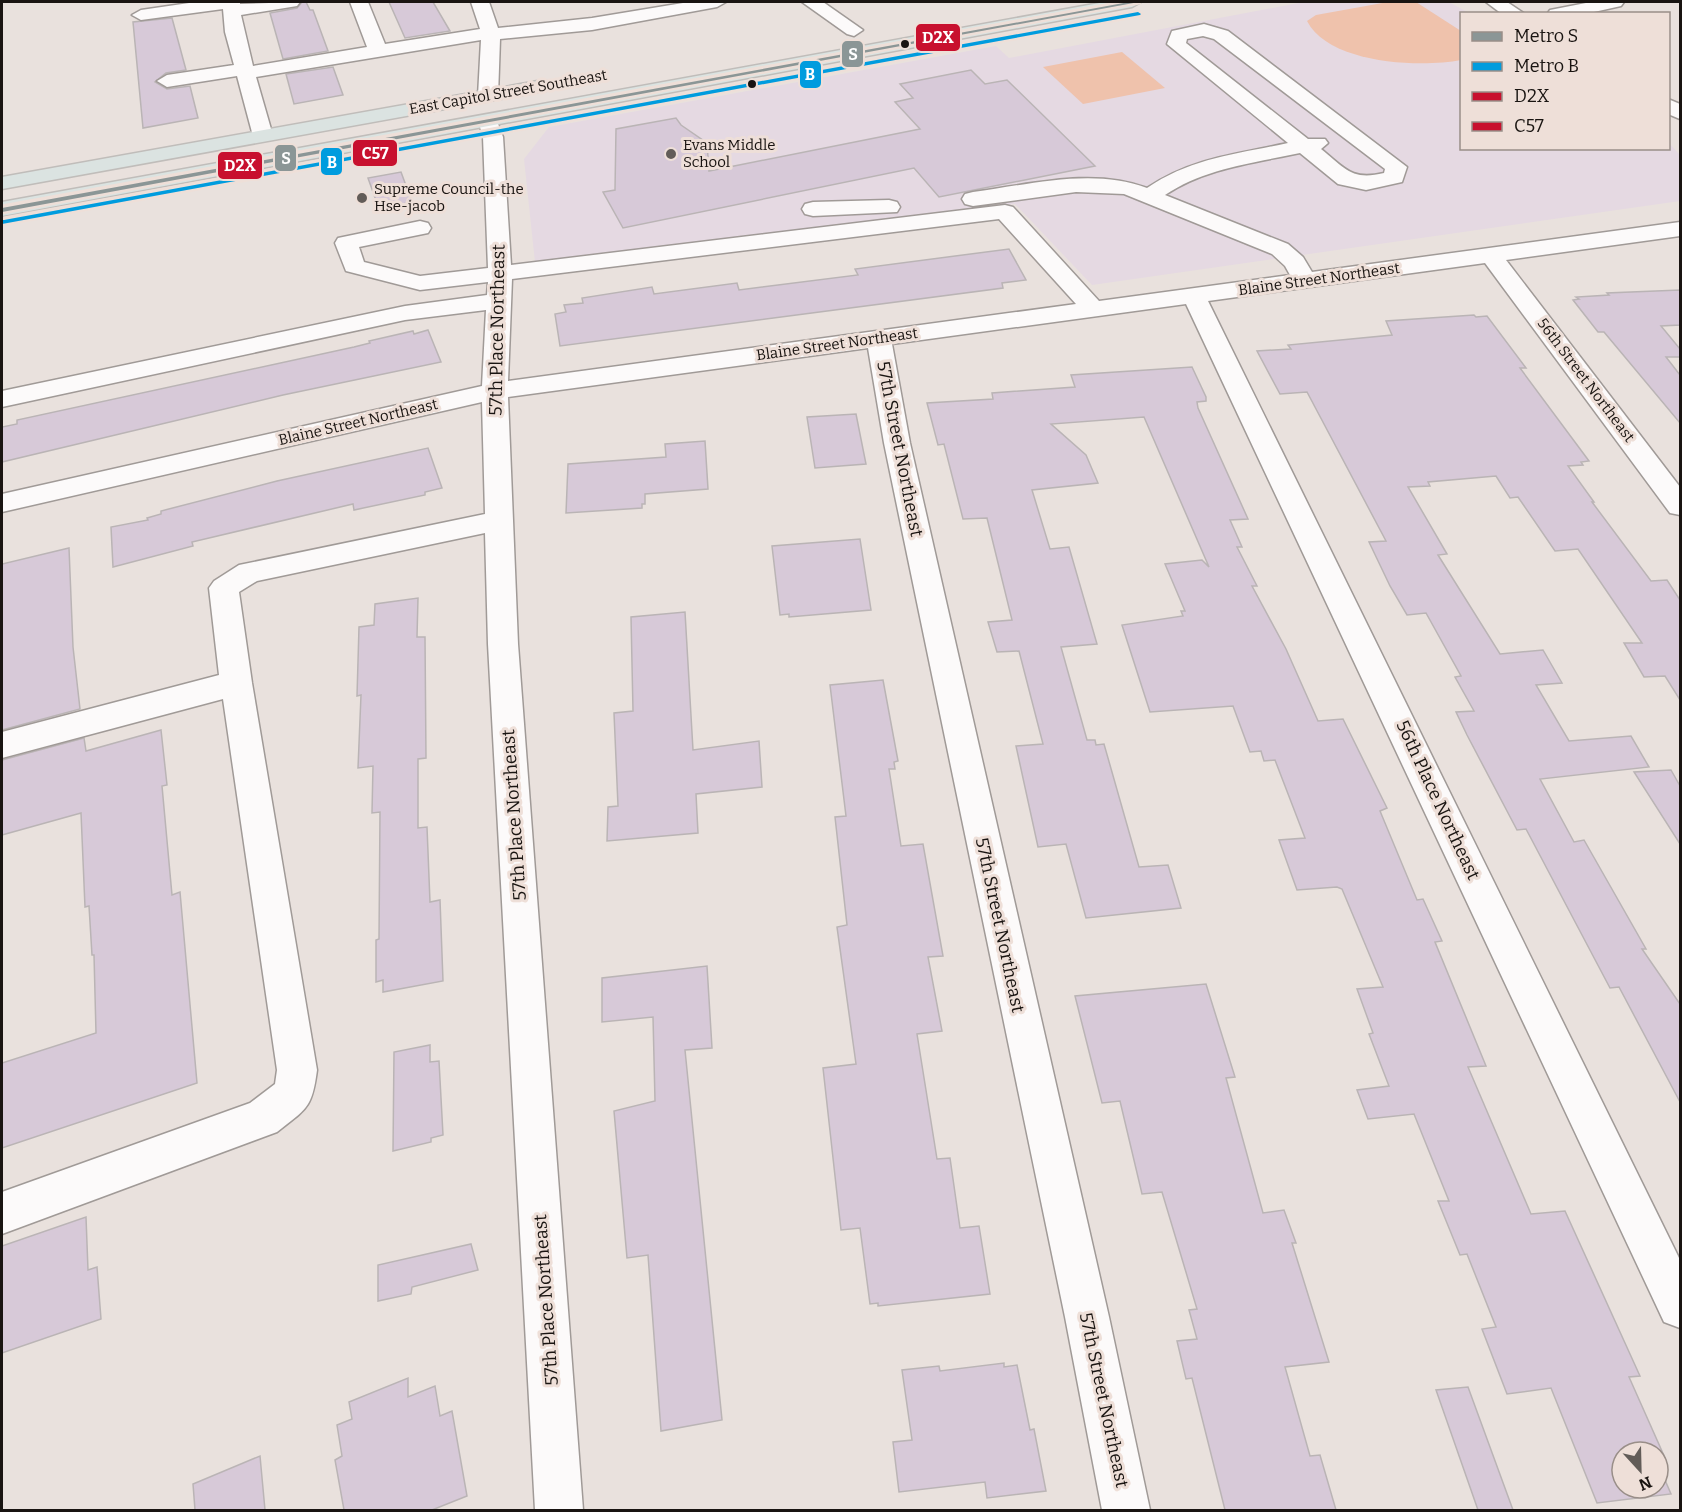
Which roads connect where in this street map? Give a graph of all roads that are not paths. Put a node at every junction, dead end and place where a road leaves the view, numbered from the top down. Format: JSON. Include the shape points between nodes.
{"nodes":[{"id":1,"x":291,"y":2,"type":"edge"},
{"id":2,"x":359,"y":2,"type":"edge"},
{"id":3,"x":480,"y":2,"type":"edge"},
{"id":4,"x":717,"y":2,"type":"edge"},
{"id":5,"x":811,"y":2,"type":"edge"},
{"id":6,"x":1132,"y":2,"type":"edge"},
{"id":7,"x":1495,"y":2,"type":"edge"},
{"id":8,"x":1615,"y":2,"type":"edge"},
{"id":9,"x":231,"y":5,"type":"edge"},
{"id":10,"x":1512,"y":12,"type":"edge"},
{"id":11,"x":1566,"y":12,"type":"edge"},
{"id":12,"x":141,"y":15,"type":"dead end"},
{"id":13,"x":864,"y":29,"type":"joint"},
{"id":14,"x":490,"y":34,"type":"junction"},
{"id":15,"x":831,"y":34,"type":"dead end"},
{"id":16,"x":378,"y":50,"type":"junction"},
{"id":17,"x":245,"y":71,"type":"junction"},
{"id":18,"x":167,"y":81,"type":"dead end"},
{"id":19,"x":565,"y":82,"type":"dead end"},
{"id":20,"x":488,"y":108,"type":"junction"},
{"id":21,"x":1354,"y":135,"type":"junction"},
{"id":22,"x":263,"y":136,"type":"junction"},
{"id":23,"x":1305,"y":146,"type":"junction"},
{"id":24,"x":2,"y":183,"type":"edge"},
{"id":25,"x":1150,"y":196,"type":"junction"},
{"id":26,"x":2,"y":209,"type":"edge"},
{"id":27,"x":813,"y":209,"type":"dead end"},
{"id":28,"x":420,"y":228,"type":"dead end"},
{"id":29,"x":1680,"y":229,"type":"edge"},
{"id":30,"x":1491,"y":255,"type":"junction"},
{"id":31,"x":1305,"y":281,"type":"junction"},
{"id":32,"x":499,"y":287,"type":"junction"},
{"id":33,"x":1194,"y":296,"type":"junction"},
{"id":34,"x":1093,"y":309,"type":"junction"},
{"id":35,"x":879,"y":338,"type":"junction"},
{"id":36,"x":495,"y":391,"type":"junction"},
{"id":37,"x":2,"y":399,"type":"edge"},
{"id":38,"x":2,"y":503,"type":"edge"},
{"id":39,"x":1680,"y":506,"type":"edge"},
{"id":40,"x":499,"y":521,"type":"junction"},
{"id":41,"x":236,"y":683,"type":"junction"},
{"id":42,"x":2,"y":744,"type":"edge"},
{"id":43,"x":2,"y":1213,"type":"edge"},
{"id":44,"x":1680,"y":1306,"type":"edge"},
{"id":45,"x":560,"y":1510,"type":"edge"},
{"id":46,"x":1126,"y":1510,"type":"edge"}],
"edges":[{"from":1,"to":9,"type":"street"},
{"from":2,"to":16,"type":"street"},
{"from":3,"to":14,"type":"street","name":"57th Place Northeast"},
{"from":4,"to":14,"type":"street","via":[[592,24]]},
{"from":5,"to":13,"type":"street"},
{"from":6,"to":20,"type":"main road"},
{"from":7,"to":10,"type":"street"},
{"from":8,"to":11,"type":"street"},
{"from":9,"to":12,"type":"street"},
{"from":9,"to":17,"type":"street"},
{"from":13,"to":15,"type":"main road"},
{"from":14,"to":16,"type":"street"},
{"from":14,"to":20,"type":"street","name":"57th Place Northeast"},
{"from":16,"to":17,"type":"street"},
{"from":17,"to":18,"type":"street"},
{"from":17,"to":22,"type":"street"},
{"from":19,"to":20,"type":"main road","name":"East Capitol Street Southeast"},
{"from":20,"to":22,"type":"main road","name":"East Capitol Street Southeast"},
{"from":20,"to":26,"type":"main road"},
{"from":20,"to":32,"type":"street","name":"57th Place Northeast","via":[[493,136]]},
{"from":21,"to":23,"type":"street"},
{"from":21,"to":23,"type":"street","via":[[1396,167],[1394,177],[1366,184],[1346,179]]},
{"from":21,"to":23,"type":"street","via":[[1221,35],[1204,30],[1179,35],[1176,44]]},
{"from":22,"to":24,"type":"main road","name":"East Capitol Street Southeast"},
{"from":23,"to":25,"type":"street","via":[[1202,168],[1179,176]]},
{"from":25,"to":27,"type":"street","via":[[1127,188],[1076,185],[931,205]]},
{"from":25,"to":31,"type":"street","via":[[1280,249],[1295,262]]},
{"from":28,"to":32,"type":"street","via":[[346,243],[354,266],[420,283]]},
{"from":29,"to":30,"type":"street","name":"Blaine Street Northeast"},
{"from":30,"to":31,"type":"street","name":"Blaine Street Northeast"},
{"from":30,"to":39,"type":"street","name":"56th Street Northeast"},
{"from":31,"to":33,"type":"street","name":"Blaine Street Northeast"},
{"from":32,"to":34,"type":"street","via":[[1005,212]]},
{"from":32,"to":36,"type":"street","name":"57th Place Northeast"},
{"from":32,"to":37,"type":"street","via":[[405,313]]},
{"from":33,"to":34,"type":"street","name":"Blaine Street Northeast"},
{"from":33,"to":44,"type":"street","name":"56th Place Northeast"},
{"from":34,"to":35,"type":"street","name":"Blaine Street Northeast"},
{"from":35,"to":36,"type":"street","name":"Blaine Street Northeast"},
{"from":35,"to":46,"type":"street","name":"57th Street Northeast","via":[[897,443]]},
{"from":36,"to":38,"type":"street","name":"Blaine Street Northeast"},
{"from":36,"to":40,"type":"street","name":"57th Place Northeast"},
{"from":40,"to":41,"type":"street","via":[[249,572],[224,588]]},
{"from":40,"to":45,"type":"street","name":"57th Place Northeast","via":[[503,644]]},
{"from":41,"to":42,"type":"street"},
{"from":41,"to":43,"type":"street","via":[[297,1070],[294,1094],[263,1118]]}]}
